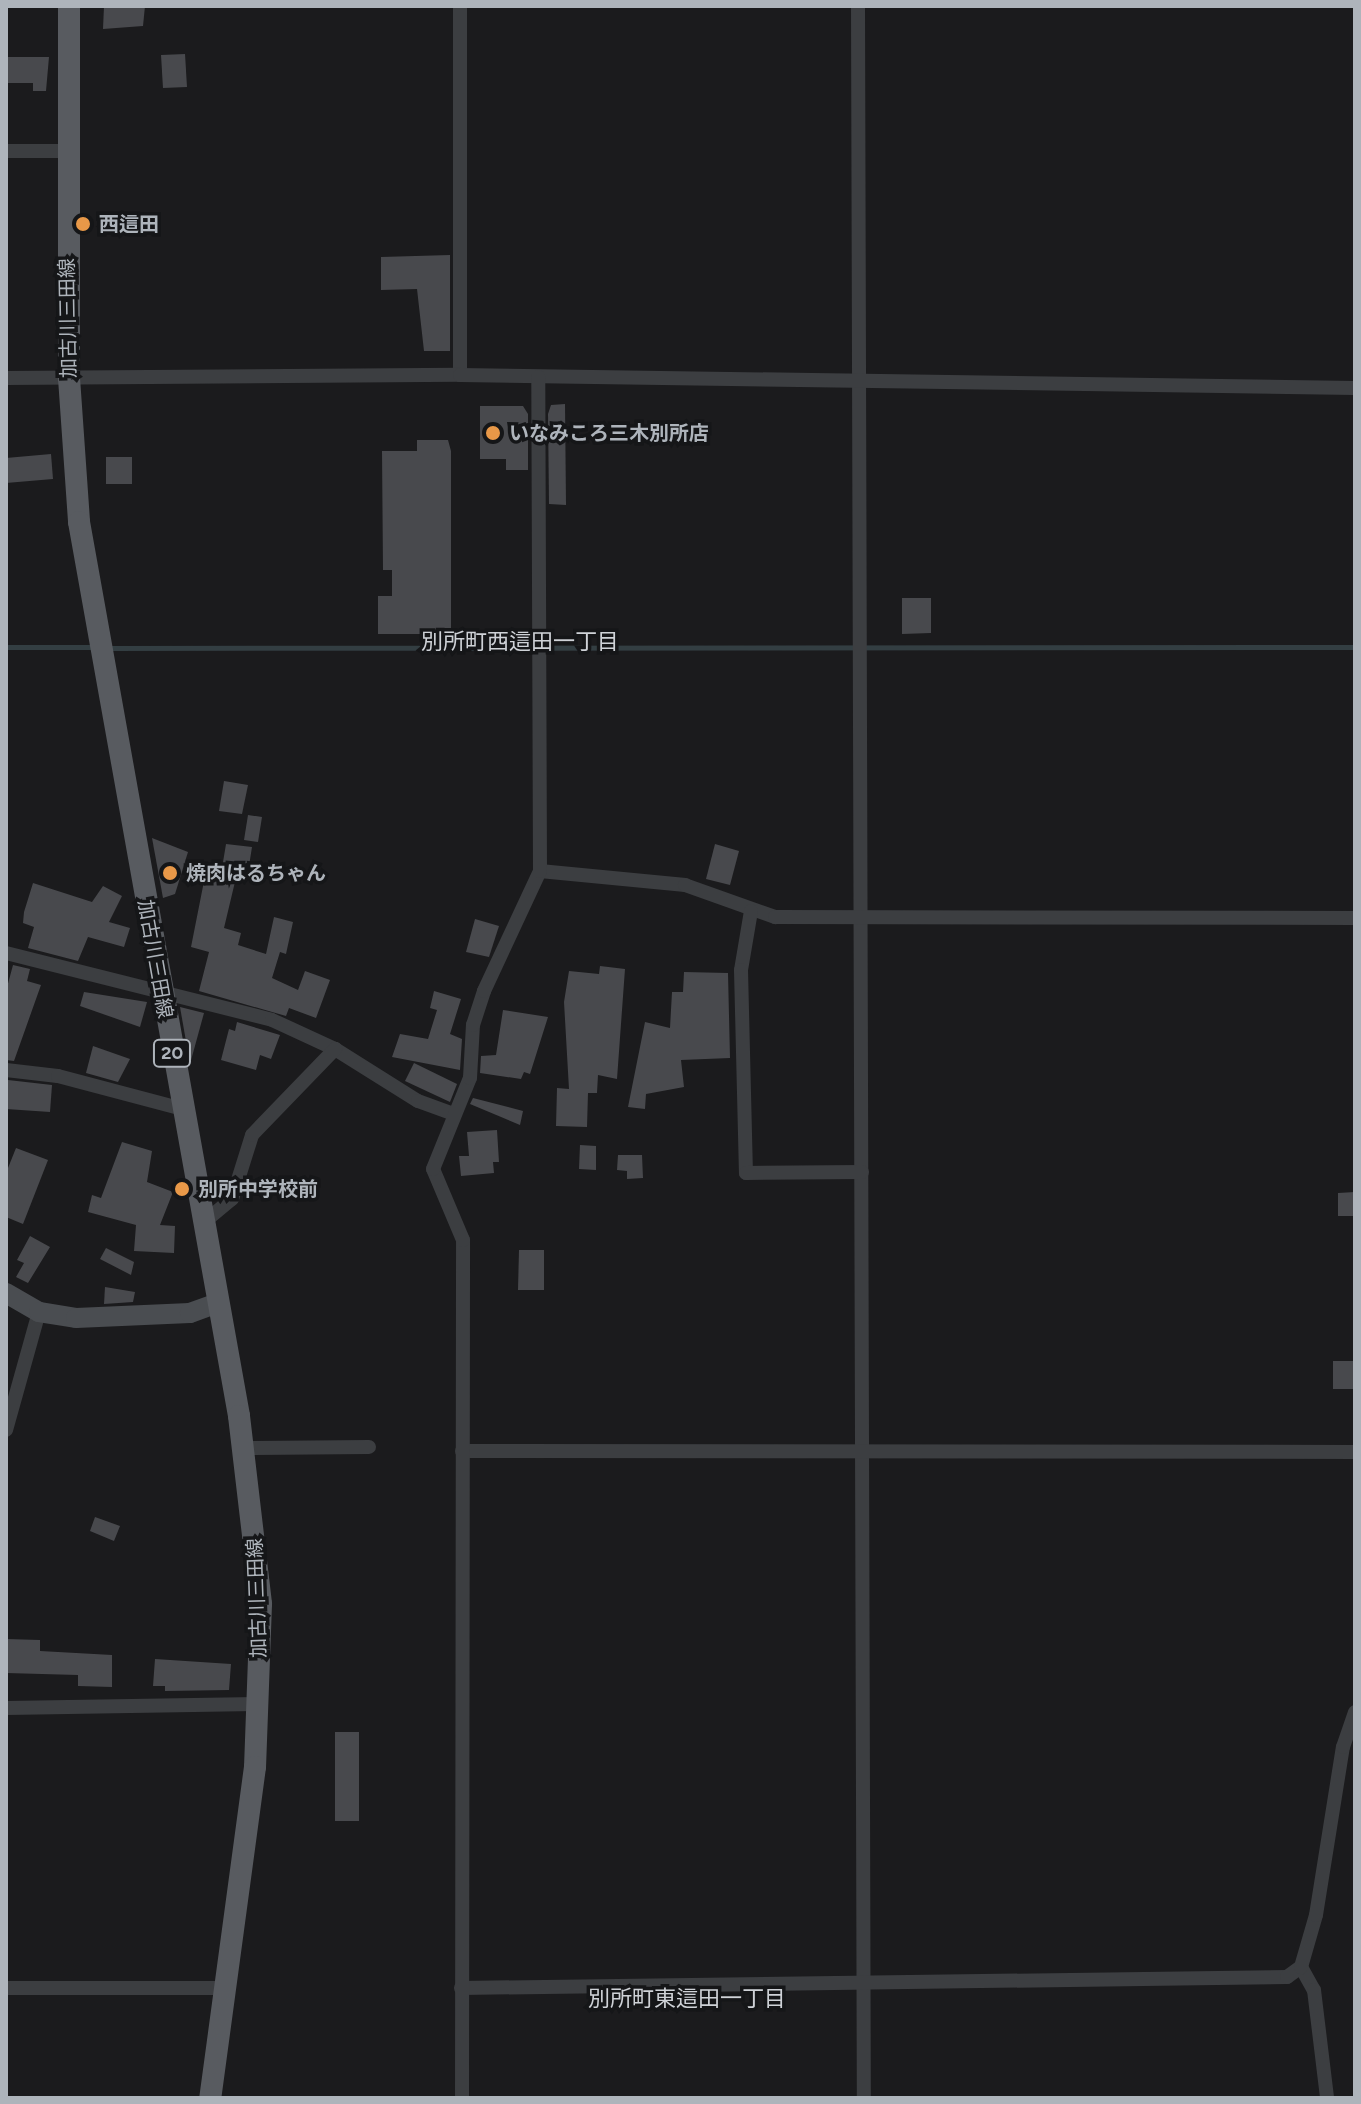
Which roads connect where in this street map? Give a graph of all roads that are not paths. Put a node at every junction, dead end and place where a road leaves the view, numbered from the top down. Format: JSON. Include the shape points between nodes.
{"nodes":[{"id":1,"x":69,"y":6,"type":"edge"},
{"id":2,"x":460,"y":6,"type":"edge"},
{"id":3,"x":858,"y":6,"type":"edge"},
{"id":4,"x":6,"y":151,"type":"edge"},
{"id":5,"x":67,"y":151,"type":"junction"},
{"id":6,"x":460,"y":375,"type":"junction"},
{"id":7,"x":538,"y":377,"type":"junction"},
{"id":8,"x":6,"y":378,"type":"edge"},
{"id":9,"x":69,"y":378,"type":"junction"},
{"id":10,"x":862,"y":384,"type":"junction"},
{"id":11,"x":1355,"y":388,"type":"edge"},
{"id":12,"x":540,"y":871,"type":"junction"},
{"id":13,"x":751,"y":911,"type":"junction"},
{"id":14,"x":861,"y":918,"type":"junction"},
{"id":15,"x":1355,"y":918,"type":"edge"},
{"id":16,"x":6,"y":953,"type":"edge"},
{"id":17,"x":161,"y":992,"type":"junction"},
{"id":18,"x":335,"y":1049,"type":"junction"},
{"id":19,"x":6,"y":1070,"type":"edge"},
{"id":20,"x":183,"y":1109,"type":"junction"},
{"id":21,"x":454,"y":1114,"type":"junction"},
{"id":22,"x":862,"y":1172,"type":"junction"},
{"id":23,"x":203,"y":1223,"type":"junction"},
{"id":24,"x":6,"y":1293,"type":"edge"},
{"id":25,"x":217,"y":1303,"type":"junction"},
{"id":26,"x":39,"y":1312,"type":"junction"},
{"id":27,"x":6,"y":1430,"type":"edge"},
{"id":28,"x":369,"y":1447,"type":"dead end"},
{"id":29,"x":244,"y":1448,"type":"junction"},
{"id":30,"x":462,"y":1451,"type":"junction"},
{"id":31,"x":1355,"y":1452,"type":"edge"},
{"id":32,"x":863,"y":1453,"type":"junction"},
{"id":33,"x":259,"y":1704,"type":"junction"},
{"id":34,"x":6,"y":1708,"type":"edge"},
{"id":35,"x":1355,"y":1712,"type":"edge"},
{"id":36,"x":1301,"y":1967,"type":"junction"},
{"id":37,"x":864,"y":1985,"type":"junction"},
{"id":38,"x":6,"y":1988,"type":"edge"},
{"id":39,"x":225,"y":1988,"type":"junction"},
{"id":40,"x":461,"y":1988,"type":"junction"},
{"id":41,"x":210,"y":2098,"type":"edge"},
{"id":42,"x":462,"y":2098,"type":"edge"},
{"id":43,"x":864,"y":2098,"type":"edge"},
{"id":44,"x":1327,"y":2098,"type":"edge"}],
"edges":[{"from":1,"to":5,"type":"main road","name":"加古川三田線","number":"20"},
{"from":2,"to":6,"type":"street"},
{"from":3,"to":10,"type":"street"},
{"from":4,"to":5,"type":"street"},
{"from":5,"to":9,"type":"main road","name":"加古川三田線","number":"20"},
{"from":6,"to":7,"type":"street"},
{"from":6,"to":9,"type":"street"},
{"from":7,"to":10,"type":"street"},
{"from":7,"to":12,"type":"street"},
{"from":8,"to":9,"type":"street"},
{"from":9,"to":17,"type":"main road","name":"加古川三田線","number":"20","via":[[87,581]]},
{"from":10,"to":11,"type":"street"},
{"from":10,"to":14,"type":"street"},
{"from":12,"to":13,"type":"street","via":[[685,885]]},
{"from":12,"to":21,"type":"street","via":[[484,991],[473,1025],[470,1078]]},
{"from":13,"to":14,"type":"street"},
{"from":13,"to":22,"type":"street","via":[[741,970],[746,1173]]},
{"from":14,"to":15,"type":"street"},
{"from":14,"to":22,"type":"street"},
{"from":16,"to":17,"type":"street"},
{"from":17,"to":18,"type":"street","via":[[272,1020]]},
{"from":17,"to":20,"type":"main road","name":"加古川三田線","number":"20"},
{"from":18,"to":21,"type":"street","via":[[418,1101]]},
{"from":18,"to":23,"type":"street","via":[[274,1106],[252,1135],[232,1199]]},
{"from":19,"to":20,"type":"street","via":[[58,1076]]},
{"from":20,"to":23,"type":"main road","name":"加古川三田線","number":"20"},
{"from":21,"to":30,"type":"street","via":[[433,1169],[463,1240]]},
{"from":22,"to":32,"type":"street"},
{"from":23,"to":25,"type":"main road","name":"加古川三田線","number":"20"},
{"from":24,"to":26,"type":"street"},
{"from":25,"to":26,"type":"street","via":[[190,1313],[142,1317],[76,1318]]},
{"from":25,"to":29,"type":"main road","name":"加古川三田線","number":"20"},
{"from":26,"to":27,"type":"street"},
{"from":28,"to":29,"type":"street"},
{"from":29,"to":33,"type":"main road","name":"加古川三田線","number":"20","via":[[261,1604]]},
{"from":30,"to":32,"type":"street"},
{"from":30,"to":40,"type":"street"},
{"from":31,"to":32,"type":"street"},
{"from":32,"to":37,"type":"street"},
{"from":33,"to":34,"type":"street"},
{"from":33,"to":39,"type":"main road","name":"加古川三田線","number":"20"},
{"from":35,"to":36,"type":"street","via":[[1343,1747],[1316,1915]]},
{"from":36,"to":37,"type":"street","via":[[1287,1977]]},
{"from":36,"to":44,"type":"street","via":[[1314,1990]]},
{"from":37,"to":40,"type":"street"},
{"from":37,"to":43,"type":"street"},
{"from":38,"to":39,"type":"street"},
{"from":39,"to":41,"type":"main road","name":"加古川三田線","number":"20"},
{"from":40,"to":42,"type":"street"}]}
